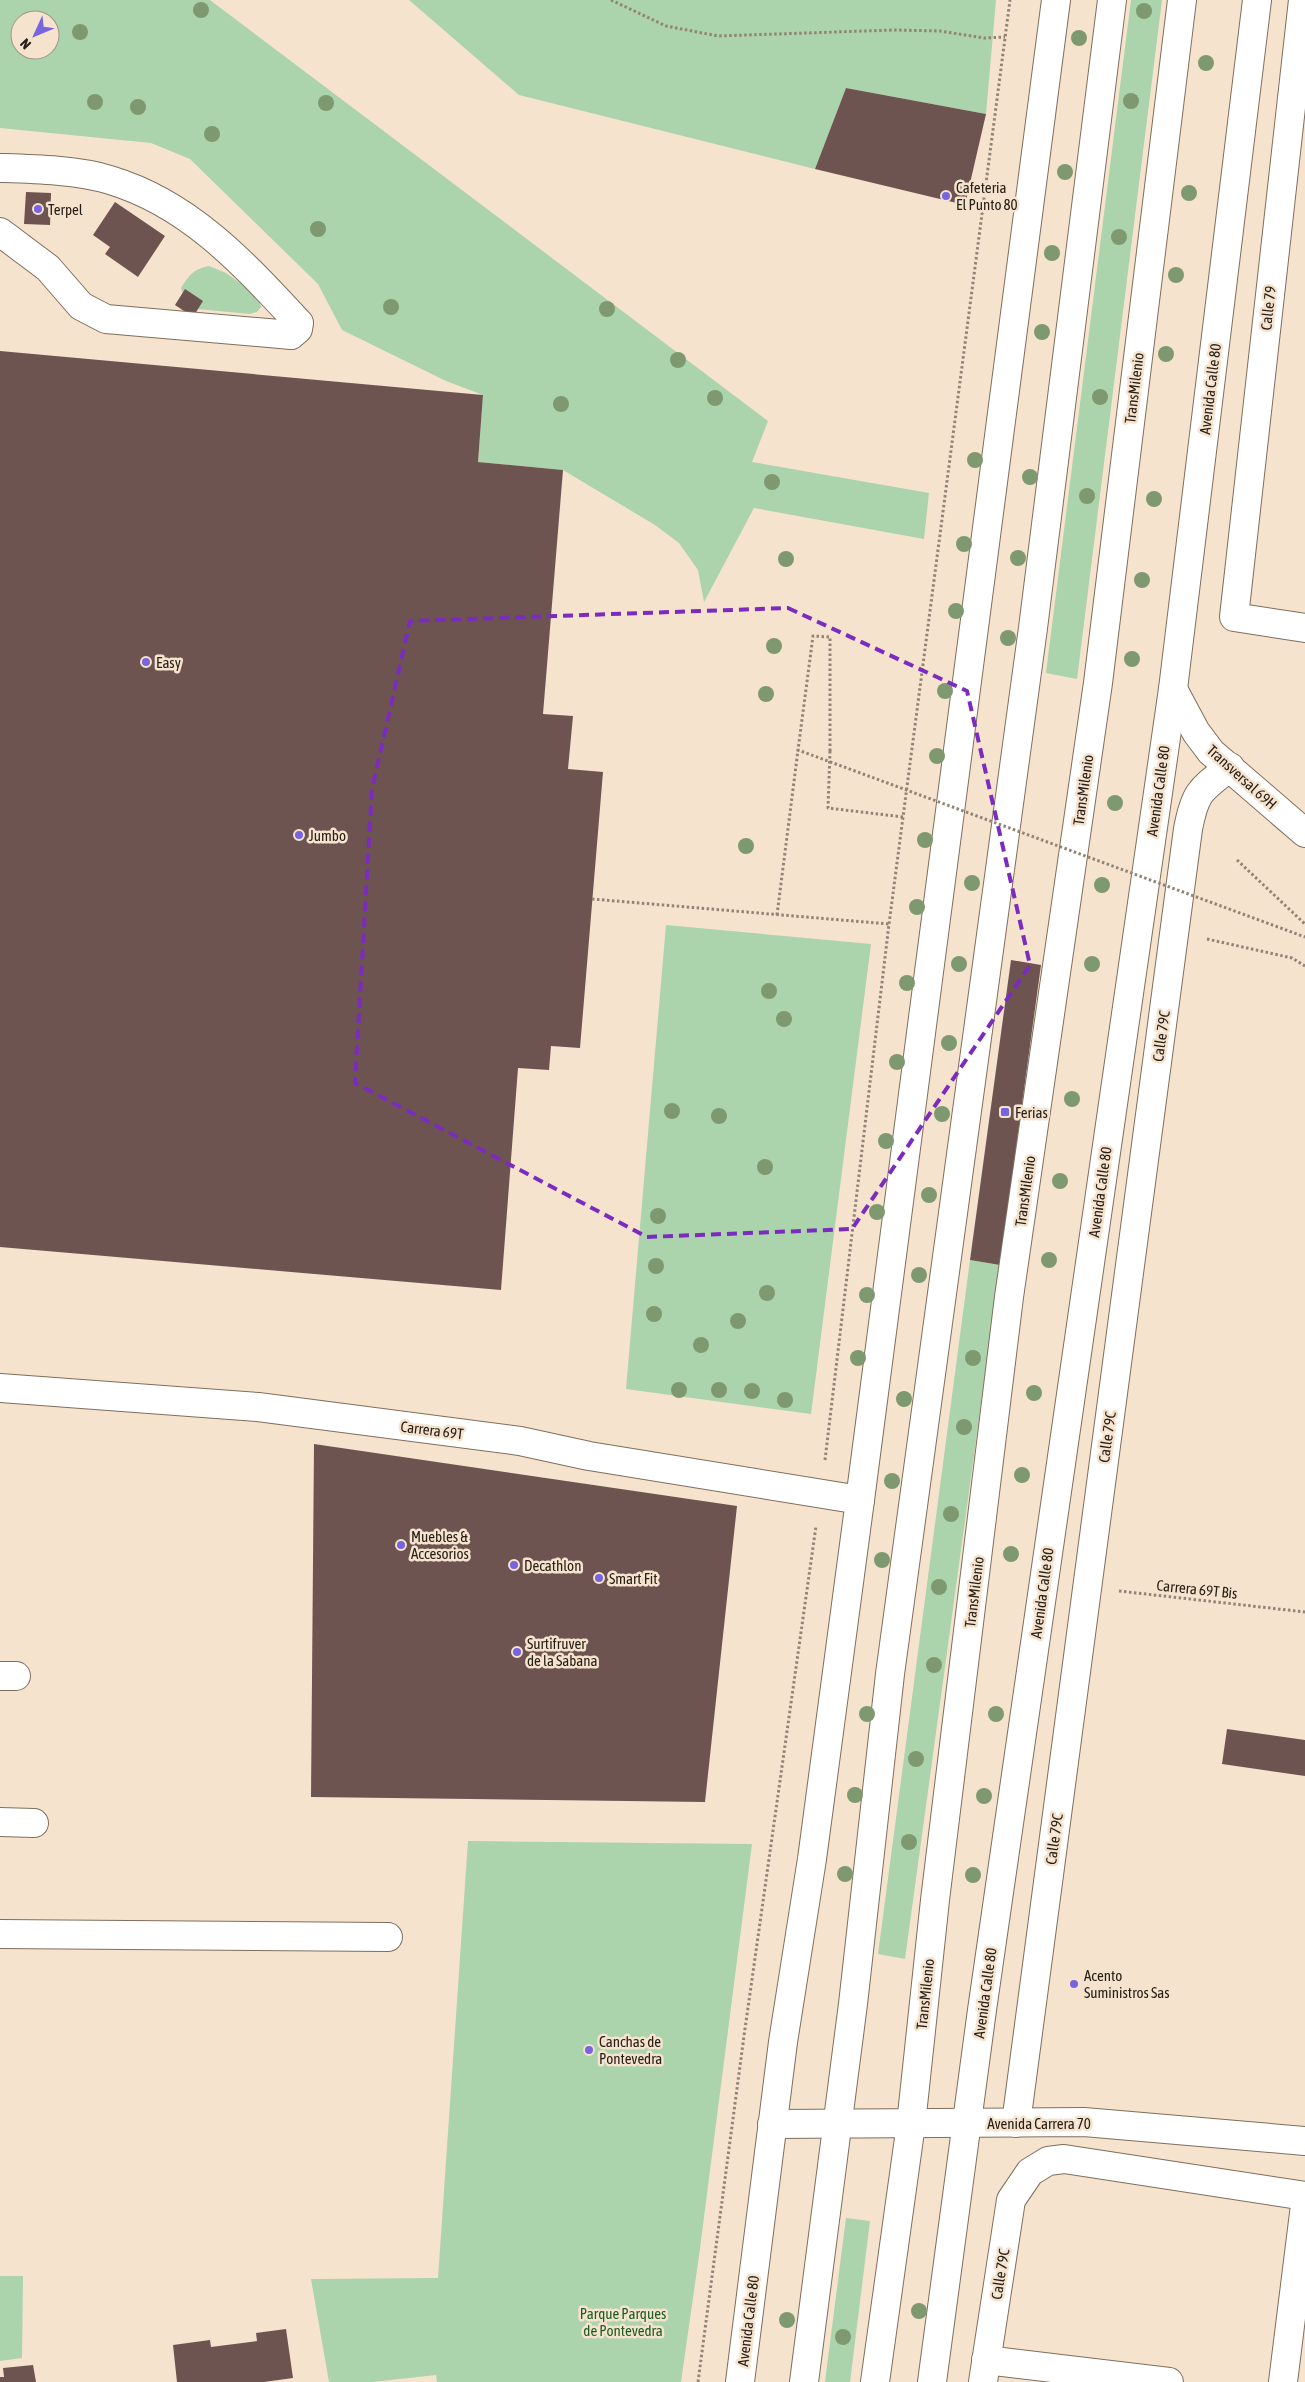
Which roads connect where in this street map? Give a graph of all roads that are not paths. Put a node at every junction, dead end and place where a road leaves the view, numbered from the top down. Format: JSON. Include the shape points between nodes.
{"nodes":[{"id":1,"x":1056,"y":0,"type":"edge"},
{"id":2,"x":1112,"y":0,"type":"edge"},
{"id":3,"x":1182,"y":0,"type":"edge"},
{"id":4,"x":1257,"y":0,"type":"edge"},
{"id":5,"x":1303,"y":0,"type":"edge"},
{"id":6,"x":1297,"y":124,"type":"edge"},
{"id":7,"x":0,"y":168,"type":"edge"},
{"id":8,"x":0,"y":232,"type":"edge"},
{"id":9,"x":1305,"y":628,"type":"edge"},
{"id":10,"x":1173,"y":689,"type":"junction"},
{"id":11,"x":1230,"y":768,"type":"junction"},
{"id":12,"x":1305,"y":833,"type":"edge"},
{"id":13,"x":0,"y":1388,"type":"edge"},
{"id":14,"x":860,"y":1500,"type":"junction"},
{"id":15,"x":0,"y":1822,"type":"edge"},
{"id":16,"x":34,"y":1823,"type":"dead end"},
{"id":17,"x":0,"y":1934,"type":"edge"},
{"id":18,"x":388,"y":1937,"type":"dead end"},
{"id":19,"x":967,"y":2123,"type":"junction"},
{"id":20,"x":1016,"y":2123,"type":"junction"},
{"id":21,"x":772,"y":2124,"type":"junction"},
{"id":22,"x":911,"y":2124,"type":"junction"},
{"id":23,"x":837,"y":2125,"type":"junction"},
{"id":24,"x":1305,"y":2141,"type":"edge"},
{"id":25,"x":1305,"y":2196,"type":"edge"},
{"id":26,"x":1305,"y":2205,"type":"edge"},
{"id":27,"x":985,"y":2371,"type":"edge"},
{"id":28,"x":740,"y":2382,"type":"edge"},
{"id":29,"x":804,"y":2382,"type":"edge"},
{"id":30,"x":875,"y":2382,"type":"edge"},
{"id":31,"x":932,"y":2382,"type":"edge"},
{"id":32,"x":1169,"y":2382,"type":"edge"},
{"id":33,"x":1283,"y":2382,"type":"edge"}],
"edges":[{"from":1,"to":14,"type":"main road","name":"Avenida Calle 80"},
{"from":2,"to":23,"type":"main road","via":[[1033,628],[890,1674]]},
{"from":3,"to":22,"type":"main road","name":"TransMilenio","via":[[1098,683],[1009,1297],[935,1900]]},
{"from":4,"to":10,"type":"main road","name":"Avenida Calle 80"},
{"from":5,"to":6,"type":"main road","name":"Calle 79"},
{"from":6,"to":9,"type":"main road","name":"Calle 79","via":[[1234,617]]},
{"from":7,"to":8,"type":"main road","via":[[108,179],[134,188],[210,233],[299,323],[298,329],[291,335],[106,319],[81,306],[48,268]]},
{"from":10,"to":11,"type":"main road","name":"Transversal 69H","via":[[1201,739]]},
{"from":10,"to":19,"type":"main road","name":"Avenida Calle 80"},
{"from":11,"to":12,"type":"main road","name":"Transversal 69H"},
{"from":11,"to":20,"type":"main road","name":"Calle 79C","via":[[1202,788],[1192,805]]},
{"from":13,"to":14,"type":"main road","name":"Carrera 69T","via":[[258,1407],[491,1438]]},
{"from":14,"to":21,"type":"main road","name":"Avenida Calle 80","via":[[812,1860]]},
{"from":15,"to":16,"type":"main road"},
{"from":17,"to":18,"type":"main road"},
{"from":19,"to":20,"type":"main road","name":"Avenida Carrera 70"},
{"from":19,"to":22,"type":"main road","name":"Avenida Carrera 70"},
{"from":19,"to":31,"type":"main road","name":"Avenida Calle 80"},
{"from":20,"to":24,"type":"main road","name":"Avenida Carrera 70","via":[[1084,2122]]},
{"from":21,"to":23,"type":"main road","name":"Avenida Carrera 70"},
{"from":21,"to":28,"type":"main road","name":"Avenida Calle 80"},
{"from":22,"to":23,"type":"main road","name":"Avenida Carrera 70"},
{"from":22,"to":30,"type":"main road","name":"TransMilenio"},
{"from":23,"to":29,"type":"main road"},
{"from":25,"to":27,"type":"main road","name":"Calle 79C","via":[[1064,2159],[1048,2161],[1030,2172],[1011,2200]]},
{"from":26,"to":33,"type":"main road"},
{"from":27,"to":32,"type":"main road"}]}
